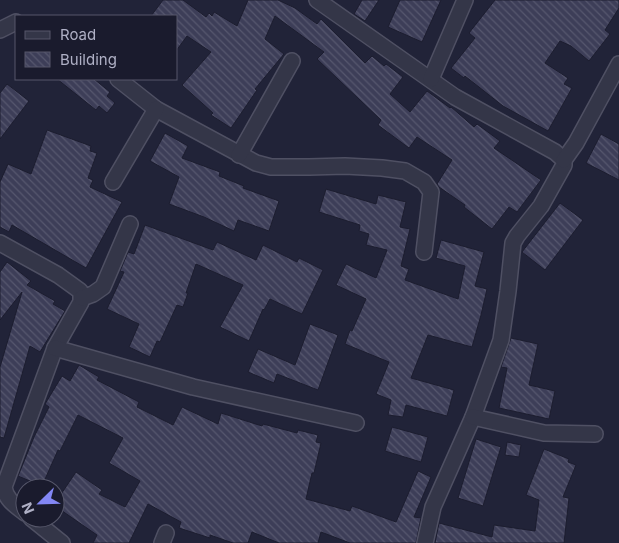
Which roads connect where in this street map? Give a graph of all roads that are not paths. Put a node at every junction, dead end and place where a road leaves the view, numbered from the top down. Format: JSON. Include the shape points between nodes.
{"nodes":[{"id":1,"x":316,"y":0,"type":"edge"},
{"id":2,"x":465,"y":0,"type":"edge"},
{"id":3,"x":15,"y":22,"type":"edge"},
{"id":4,"x":0,"y":30,"type":"edge"},
{"id":5,"x":292,"y":61,"type":"dead end"},
{"id":6,"x":619,"y":64,"type":"edge"},
{"id":7,"x":431,"y":79,"type":"junction"},
{"id":8,"x":119,"y":80,"type":"edge"},
{"id":9,"x":156,"y":110,"type":"junction"},
{"id":10,"x":239,"y":155,"type":"junction"},
{"id":11,"x":564,"y":160,"type":"junction"},
{"id":12,"x":114,"y":182,"type":"dead end"},
{"id":13,"x":130,"y":224,"type":"dead end"},
{"id":14,"x":0,"y":243,"type":"edge"},
{"id":15,"x":424,"y":252,"type":"dead end"},
{"id":16,"x":82,"y":298,"type":"junction"},
{"id":17,"x":55,"y":348,"type":"junction"},
{"id":18,"x":473,"y":417,"type":"junction"},
{"id":19,"x":356,"y":423,"type":"dead end"},
{"id":20,"x":595,"y":434,"type":"dead end"},
{"id":21,"x":15,"y":505,"type":"edge"},
{"id":22,"x":43,"y":528,"type":"edge"},
{"id":23,"x":62,"y":543,"type":"edge"},
{"id":24,"x":425,"y":543,"type":"edge"}],
"edges":[{"from":1,"to":7,"type":"street"},
{"from":2,"to":7,"type":"street"},
{"from":3,"to":4,"type":"street"},
{"from":5,"to":10,"type":"street"},
{"from":6,"to":11,"type":"street"},
{"from":7,"to":11,"type":"street","via":[[455,97]]},
{"from":8,"to":9,"type":"street"},
{"from":9,"to":10,"type":"street"},
{"from":9,"to":12,"type":"street"},
{"from":10,"to":15,"type":"street","via":[[271,167],[345,166],[405,171],[424,182],[431,192]]},
{"from":11,"to":18,"type":"street","via":[[541,206],[513,243],[501,340]]},
{"from":13,"to":16,"type":"street","via":[[103,287]]},
{"from":14,"to":16,"type":"street","via":[[58,275],[80,291]]},
{"from":16,"to":17,"type":"street"},
{"from":17,"to":19,"type":"street","via":[[193,387]]},
{"from":17,"to":21,"type":"street","via":[[4,487],[5,494]]},
{"from":18,"to":20,"type":"street","via":[[544,433]]},
{"from":18,"to":24,"type":"street","via":[[433,507]]},
{"from":22,"to":23,"type":"street"}]}
